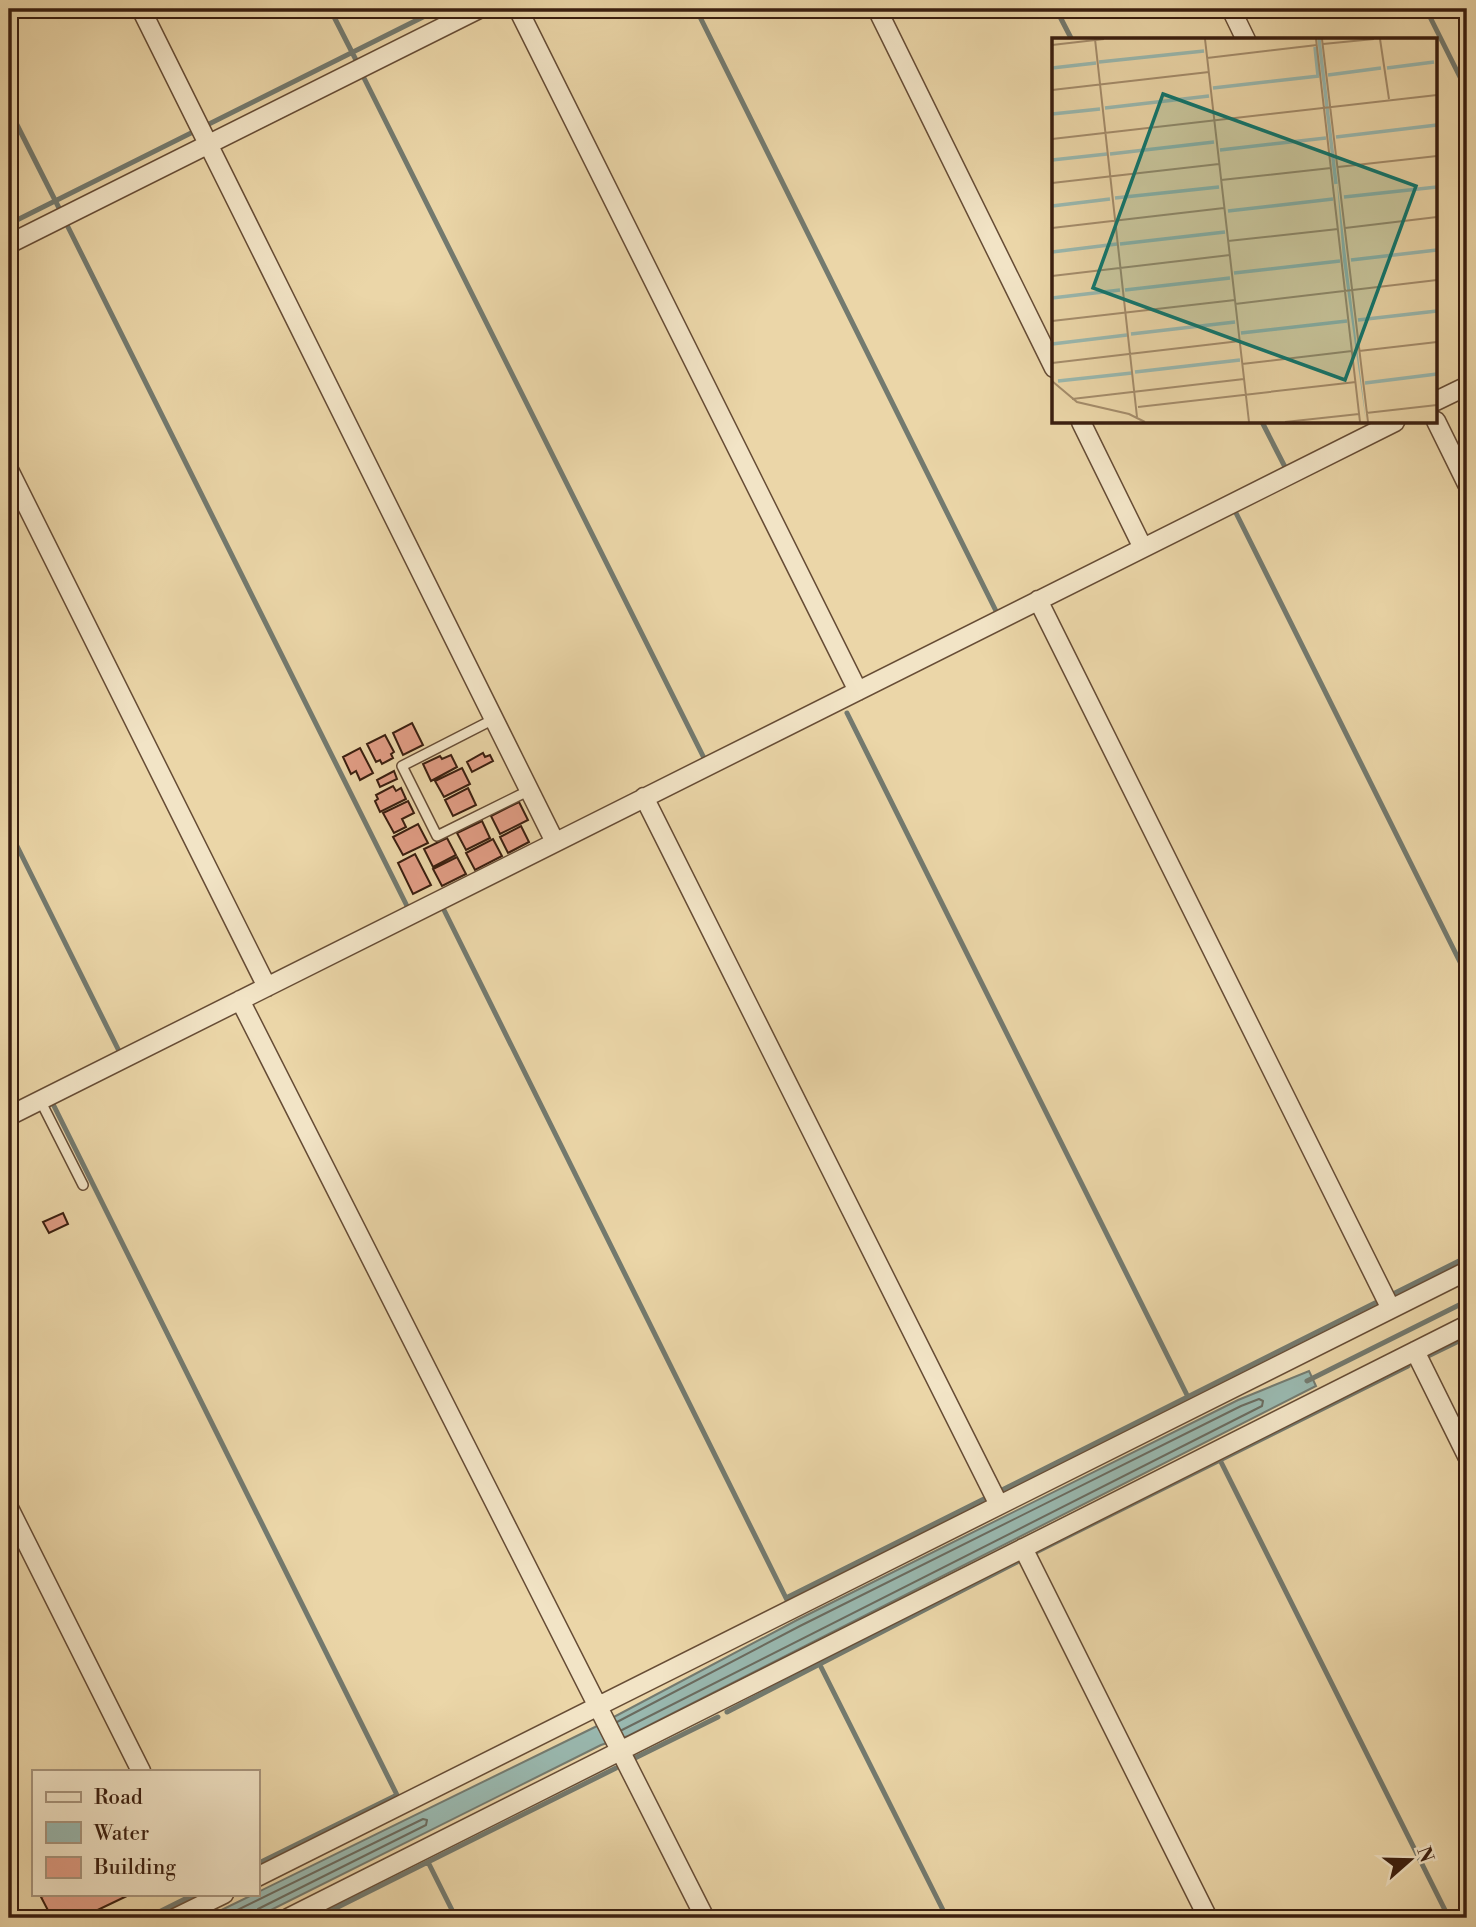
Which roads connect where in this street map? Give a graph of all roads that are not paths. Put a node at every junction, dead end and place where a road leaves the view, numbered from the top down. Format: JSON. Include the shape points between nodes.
{"nodes":[{"id":1,"x":141,"y":9,"type":"edge"},
{"id":2,"x":479,"y":9,"type":"edge"},
{"id":3,"x":518,"y":9,"type":"edge"},
{"id":4,"x":877,"y":9,"type":"edge"},
{"id":5,"x":1231,"y":9,"type":"edge"},
{"id":6,"x":1245,"y":38,"type":"edge"},
{"id":7,"x":208,"y":140,"type":"junction"},
{"id":8,"x":9,"y":244,"type":"edge"},
{"id":9,"x":1052,"y":364,"type":"edge"},
{"id":10,"x":1467,"y":386,"type":"edge"},
{"id":11,"x":1438,"y":400,"type":"edge"},
{"id":12,"x":1082,"y":424,"type":"edge"},
{"id":13,"x":1391,"y":424,"type":"edge"},
{"id":14,"x":1437,"y":424,"type":"edge"},
{"id":15,"x":9,"y":470,"type":"edge"},
{"id":16,"x":1467,"y":484,"type":"edge"},
{"id":17,"x":1143,"y":548,"type":"junction"},
{"id":18,"x":1038,"y":600,"type":"junction"},
{"id":19,"x":858,"y":691,"type":"junction"},
{"id":20,"x":494,"y":719,"type":"junction"},
{"id":21,"x":530,"y":790,"type":"junction"},
{"id":22,"x":644,"y":797,"type":"junction"},
{"id":23,"x":555,"y":842,"type":"junction"},
{"id":24,"x":267,"y":986,"type":"junction"},
{"id":25,"x":240,"y":1000,"type":"junction"},
{"id":26,"x":40,"y":1100,"type":"junction"},
{"id":27,"x":9,"y":1116,"type":"edge"},
{"id":28,"x":83,"y":1185,"type":"dead end"},
{"id":29,"x":1467,"y":1271,"type":"edge"},
{"id":30,"x":1391,"y":1309,"type":"junction"},
{"id":31,"x":1467,"y":1325,"type":"edge"},
{"id":32,"x":1415,"y":1351,"type":"junction"},
{"id":33,"x":1467,"y":1456,"type":"edge"},
{"id":34,"x":999,"y":1506,"type":"junction"},
{"id":35,"x":9,"y":1508,"type":"edge"},
{"id":36,"x":1023,"y":1548,"type":"junction"},
{"id":37,"x":601,"y":1712,"type":"junction"},
{"id":38,"x":620,"y":1749,"type":"junction"},
{"id":39,"x":140,"y":1770,"type":"edge"},
{"id":40,"x":259,"y":1876,"type":"edge"},
{"id":41,"x":205,"y":1898,"type":"edge"},
{"id":42,"x":175,"y":1918,"type":"edge"},
{"id":43,"x":288,"y":1918,"type":"edge"},
{"id":44,"x":705,"y":1918,"type":"edge"},
{"id":45,"x":1208,"y":1918,"type":"edge"}],
"edges":[{"from":1,"to":7,"type":"street"},
{"from":2,"to":7,"type":"street"},
{"from":3,"to":19,"type":"street"},
{"from":4,"to":9,"type":"street"},
{"from":5,"to":6,"type":"street"},
{"from":7,"to":8,"type":"street"},
{"from":7,"to":20,"type":"street"},
{"from":10,"to":11,"type":"street"},
{"from":12,"to":17,"type":"street"},
{"from":13,"to":17,"type":"street"},
{"from":14,"to":16,"type":"street"},
{"from":15,"to":24,"type":"street"},
{"from":17,"to":18,"type":"street"},
{"from":18,"to":19,"type":"street"},
{"from":18,"to":30,"type":"street"},
{"from":19,"to":22,"type":"street"},
{"from":20,"to":21,"type":"street"},
{"from":20,"to":21,"type":"lane","via":[[402,765],[437,836]]},
{"from":21,"to":23,"type":"street"},
{"from":22,"to":23,"type":"street"},
{"from":22,"to":34,"type":"street"},
{"from":23,"to":24,"type":"street"},
{"from":24,"to":25,"type":"street"},
{"from":25,"to":26,"type":"street"},
{"from":25,"to":37,"type":"street"},
{"from":26,"to":27,"type":"street"},
{"from":26,"to":28,"type":"lane"},
{"from":29,"to":30,"type":"street"},
{"from":30,"to":34,"type":"street"},
{"from":31,"to":32,"type":"street"},
{"from":32,"to":33,"type":"street"},
{"from":32,"to":36,"type":"street"},
{"from":34,"to":37,"type":"street"},
{"from":35,"to":39,"type":"street"},
{"from":36,"to":38,"type":"street"},
{"from":36,"to":45,"type":"street"},
{"from":37,"to":38,"type":"street"},
{"from":37,"to":40,"type":"street"},
{"from":38,"to":43,"type":"street"},
{"from":38,"to":44,"type":"street"},
{"from":41,"to":42,"type":"street"}]}
